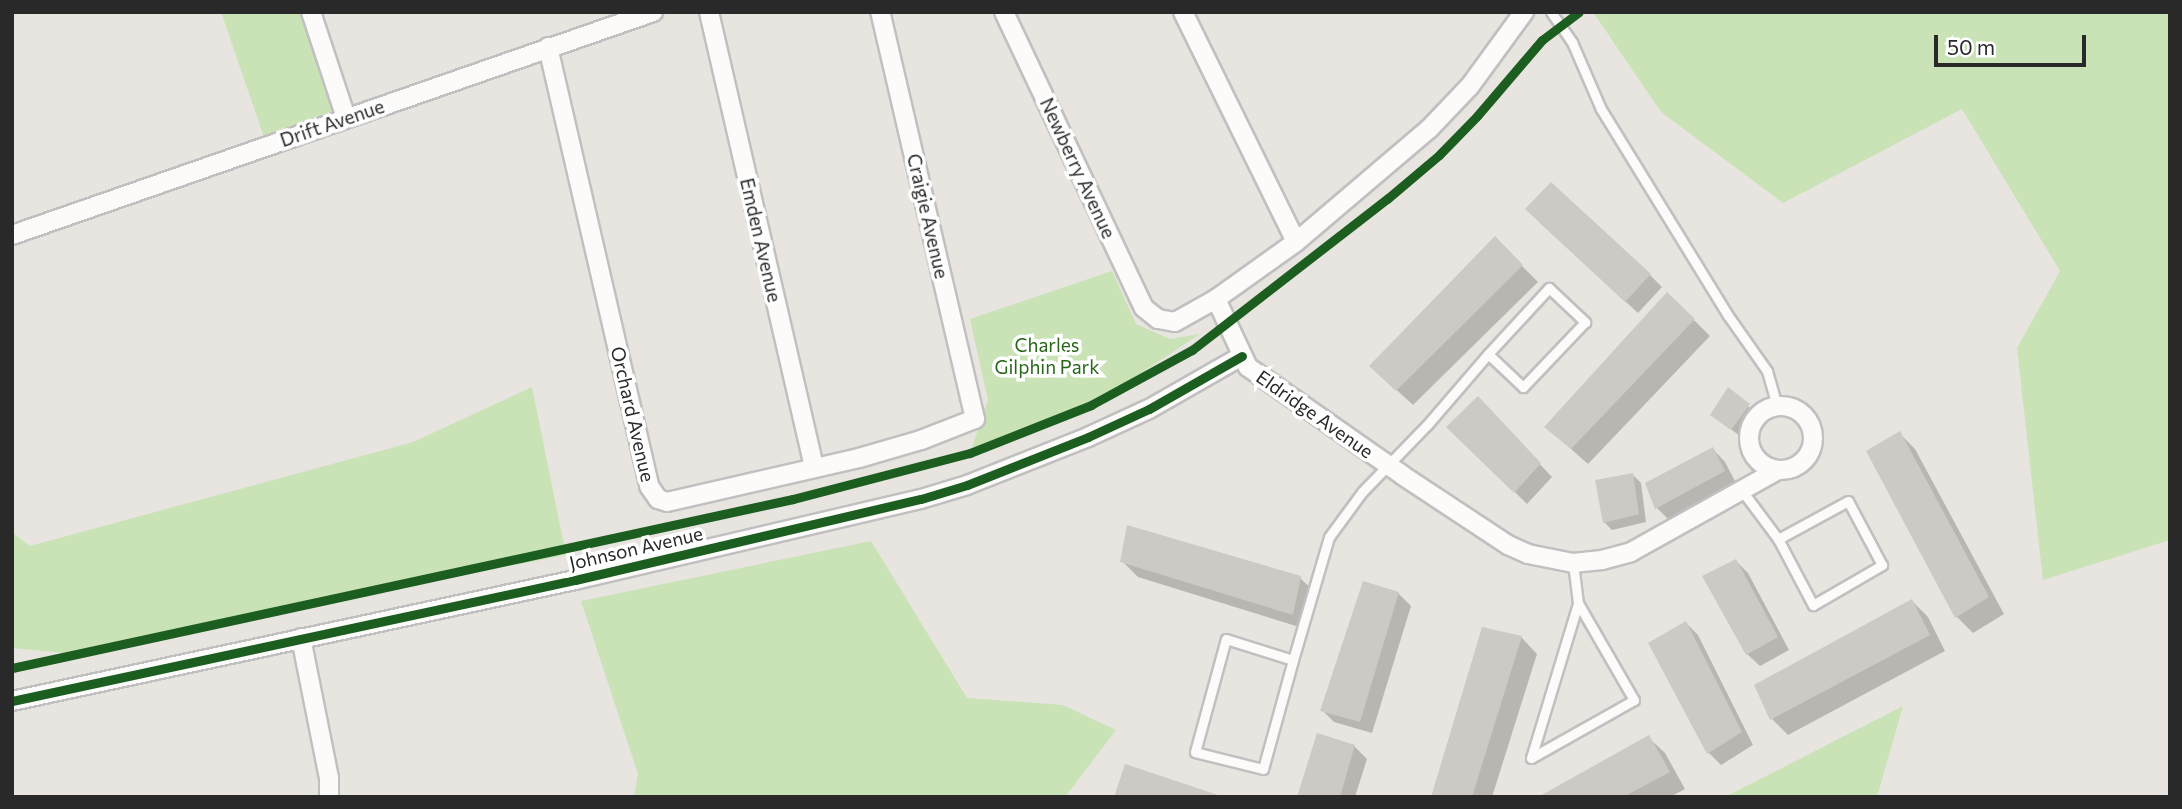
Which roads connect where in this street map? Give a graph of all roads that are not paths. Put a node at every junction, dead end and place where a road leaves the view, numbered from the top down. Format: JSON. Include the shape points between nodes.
{"nodes":[{"id":1,"x":311,"y":12,"type":"edge"},
{"id":2,"x":653,"y":12,"type":"edge"},
{"id":3,"x":709,"y":12,"type":"edge"},
{"id":4,"x":880,"y":12,"type":"edge"},
{"id":5,"x":1004,"y":12,"type":"edge"},
{"id":6,"x":1183,"y":12,"type":"edge"},
{"id":7,"x":1524,"y":12,"type":"edge"},
{"id":8,"x":1551,"y":12,"type":"edge"},
{"id":9,"x":548,"y":47,"type":"junction"},
{"id":10,"x":346,"y":118,"type":"junction"},
{"id":11,"x":12,"y":234,"type":"edge"},
{"id":12,"x":1296,"y":242,"type":"junction"},
{"id":13,"x":1216,"y":299,"type":"junction"},
{"id":14,"x":1488,"y":354,"type":"junction"},
{"id":15,"x":1242,"y":356,"type":"junction"},
{"id":16,"x":1777,"y":407,"type":"junction"},
{"id":17,"x":975,"y":419,"type":"joint"},
{"id":18,"x":1386,"y":464,"type":"junction"},
{"id":19,"x":814,"y":468,"type":"junction"},
{"id":20,"x":1778,"y":470,"type":"junction"},
{"id":21,"x":1744,"y":492,"type":"junction"},
{"id":22,"x":1778,"y":539,"type":"junction"},
{"id":23,"x":1573,"y":563,"type":"junction"},
{"id":24,"x":1578,"y":603,"type":"junction"},
{"id":25,"x":301,"y":638,"type":"junction"},
{"id":26,"x":1293,"y":660,"type":"junction"},
{"id":27,"x":12,"y":701,"type":"edge"},
{"id":28,"x":329,"y":797,"type":"edge"}],
"edges":[{"from":1,"to":10,"type":"street"},
{"from":2,"to":9,"type":"street","name":"Drift Avenue"},
{"from":3,"to":19,"type":"street","name":"Emden Avenue"},
{"from":4,"to":17,"type":"street","name":"Craigie Avenue"},
{"from":5,"to":13,"type":"street","name":"Newberry Avenue","via":[[1144,308],[1158,319],[1175,321]]},
{"from":6,"to":12,"type":"street"},
{"from":7,"to":12,"type":"street","via":[[1471,86],[1429,129]]},
{"from":8,"to":16,"type":"lane","via":[[1572,42],[1601,109],[1767,371]]},
{"from":9,"to":10,"type":"street","name":"Drift Avenue"},
{"from":9,"to":19,"type":"street","name":"Orchard Avenue","via":[[651,492],[667,502]]},
{"from":10,"to":11,"type":"street","name":"Drift Avenue"},
{"from":12,"to":13,"type":"street"},
{"from":13,"to":15,"type":"street","name":"Eldridge Avenue"},
{"from":14,"to":14,"type":"lane","via":[[1549,288],[1585,322],[1523,387]]},
{"from":14,"to":18,"type":"lane","via":[[1427,425]]},
{"from":15,"to":18,"type":"street","name":"Eldridge Avenue","via":[[1248,367]]},
{"from":15,"to":25,"type":"street","name":"Johnson Avenue","via":[[1149,409],[967,485],[849,518]]},
{"from":16,"to":20,"type":"street","via":[[1759,415],[1749,439],[1759,462]]},
{"from":16,"to":20,"type":"street","via":[[1804,415],[1814,438],[1804,461],[1789,471]]},
{"from":17,"to":19,"type":"street","name":"Orchard Avenue","via":[[921,440]]},
{"from":18,"to":23,"type":"street","name":"Eldridge Avenue","via":[[1508,545]]},
{"from":18,"to":26,"type":"lane","via":[[1329,537]]},
{"from":20,"to":21,"type":"street","name":"Eldridge Avenue"},
{"from":21,"to":22,"type":"lane"},
{"from":21,"to":23,"type":"street","name":"Eldridge Avenue","via":[[1631,552]]},
{"from":22,"to":22,"type":"lane","via":[[1848,501],[1882,565],[1814,605]]},
{"from":23,"to":24,"type":"lane"},
{"from":24,"to":24,"type":"lane","via":[[1539,732],[1531,758],[1634,700]]},
{"from":25,"to":27,"type":"street","name":"Johnson Avenue"},
{"from":25,"to":28,"type":"street"},
{"from":26,"to":26,"type":"lane","via":[[1263,769],[1195,752],[1226,639]]}]}
